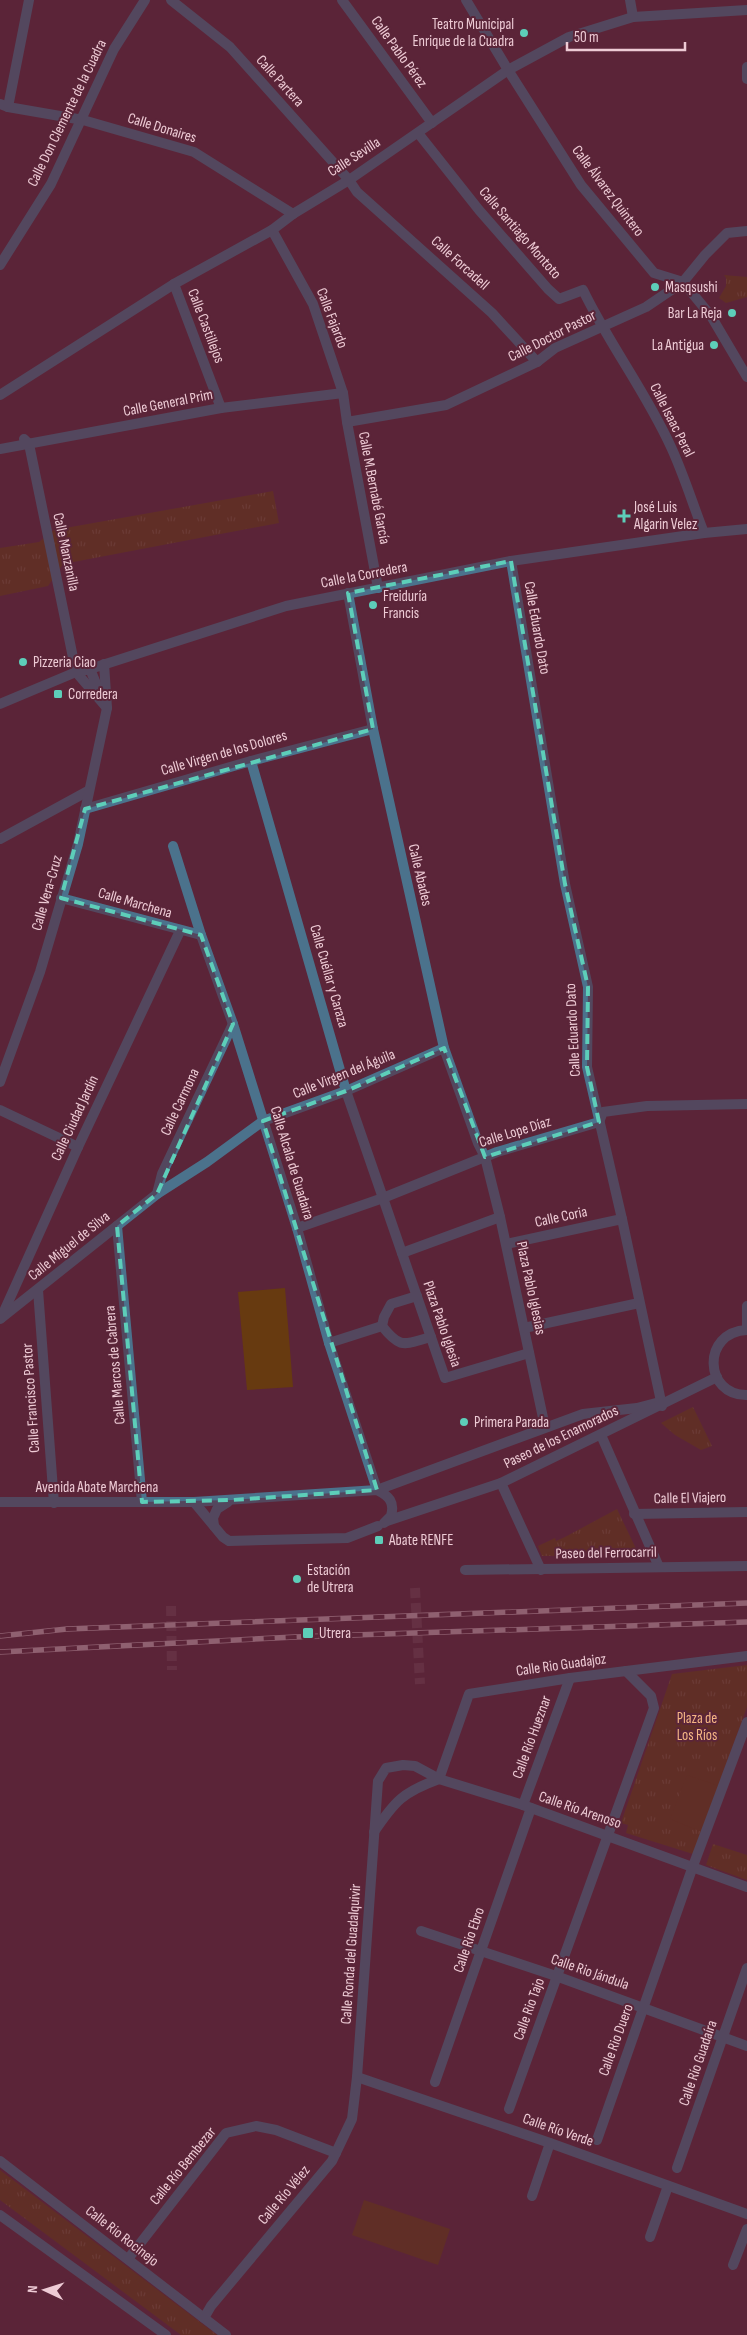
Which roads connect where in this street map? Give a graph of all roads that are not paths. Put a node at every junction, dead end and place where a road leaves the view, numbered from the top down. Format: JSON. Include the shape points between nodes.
{"nodes":[{"id":1,"x":29,"y":0,"type":"edge"},
{"id":2,"x":145,"y":0,"type":"edge"},
{"id":3,"x":171,"y":0,"type":"edge"},
{"id":4,"x":342,"y":0,"type":"edge"},
{"id":5,"x":466,"y":0,"type":"edge"},
{"id":6,"x":630,"y":0,"type":"edge"},
{"id":7,"x":747,"y":10,"type":"edge"},
{"id":8,"x":633,"y":17,"type":"junction"},
{"id":9,"x":747,"y":67,"type":"edge"},
{"id":10,"x":508,"y":70,"type":"junction"},
{"id":11,"x":747,"y":79,"type":"edge"},
{"id":12,"x":4,"y":106,"type":"edge"},
{"id":13,"x":83,"y":120,"type":"junction"},
{"id":14,"x":432,"y":123,"type":"junction"},
{"id":15,"x":418,"y":133,"type":"junction"},
{"id":16,"x":348,"y":180,"type":"junction"},
{"id":17,"x":357,"y":192,"type":"joint"},
{"id":18,"x":293,"y":214,"type":"junction"},
{"id":19,"x":272,"y":230,"type":"junction"},
{"id":20,"x":747,"y":231,"type":"edge"},
{"id":21,"x":0,"y":265,"type":"edge"},
{"id":22,"x":683,"y":282,"type":"junction"},
{"id":23,"x":174,"y":284,"type":"junction"},
{"id":24,"x":601,"y":327,"type":"junction"},
{"id":25,"x":536,"y":362,"type":"junction"},
{"id":26,"x":747,"y":377,"type":"edge"},
{"id":27,"x":343,"y":392,"type":"junction"},
{"id":28,"x":0,"y":395,"type":"edge"},
{"id":29,"x":221,"y":408,"type":"junction"},
{"id":30,"x":347,"y":422,"type":"junction"},
{"id":31,"x":27,"y":442,"type":"junction"},
{"id":32,"x":0,"y":449,"type":"edge"},
{"id":33,"x":747,"y":529,"type":"edge"},
{"id":34,"x":704,"y":533,"type":"junction"},
{"id":35,"x":511,"y":561,"type":"junction"},
{"id":36,"x":378,"y":588,"type":"junction"},
{"id":37,"x":348,"y":594,"type":"junction"},
{"id":38,"x":104,"y":664,"type":"junction"},
{"id":39,"x":90,"y":669,"type":"junction"},
{"id":40,"x":76,"y":672,"type":"junction"},
{"id":41,"x":0,"y":704,"type":"edge"},
{"id":42,"x":107,"y":708,"type":"junction"},
{"id":43,"x":372,"y":729,"type":"junction"},
{"id":44,"x":252,"y":761,"type":"junction"},
{"id":45,"x":88,"y":791,"type":"junction"},
{"id":46,"x":85,"y":809,"type":"junction"},
{"id":47,"x":0,"y":839,"type":"edge"},
{"id":48,"x":173,"y":846,"type":"dead end"},
{"id":49,"x":61,"y":898,"type":"junction"},
{"id":50,"x":180,"y":931,"type":"junction"},
{"id":51,"x":200,"y":935,"type":"junction"},
{"id":52,"x":233,"y":1024,"type":"junction"},
{"id":53,"x":444,"y":1048,"type":"junction"},
{"id":54,"x":0,"y":1082,"type":"edge"},
{"id":55,"x":346,"y":1091,"type":"junction"},
{"id":56,"x":747,"y":1104,"type":"edge"},
{"id":57,"x":0,"y":1110,"type":"edge"},
{"id":58,"x":263,"y":1121,"type":"junction"},
{"id":59,"x":599,"y":1122,"type":"junction"},
{"id":60,"x":78,"y":1147,"type":"junction"},
{"id":61,"x":485,"y":1157,"type":"junction"},
{"id":62,"x":157,"y":1194,"type":"junction"},
{"id":63,"x":383,"y":1198,"type":"junction"},
{"id":64,"x":500,"y":1217,"type":"junction"},
{"id":65,"x":622,"y":1219,"type":"junction"},
{"id":66,"x":118,"y":1226,"type":"junction"},
{"id":67,"x":296,"y":1228,"type":"junction"},
{"id":68,"x":506,"y":1244,"type":"junction"},
{"id":69,"x":402,"y":1253,"type":"junction"},
{"id":70,"x":38,"y":1290,"type":"junction"},
{"id":71,"x":417,"y":1296,"type":"junction"},
{"id":72,"x":639,"y":1303,"type":"junction"},
{"id":73,"x":747,"y":1306,"type":"edge"},
{"id":74,"x":0,"y":1319,"type":"edge"},
{"id":75,"x":382,"y":1326,"type":"junction"},
{"id":76,"x":524,"y":1328,"type":"junction"},
{"id":77,"x":747,"y":1330,"type":"edge"},
{"id":78,"x":431,"y":1337,"type":"junction"},
{"id":79,"x":329,"y":1343,"type":"junction"},
{"id":80,"x":529,"y":1354,"type":"junction"},
{"id":81,"x":716,"y":1376,"type":"junction"},
{"id":82,"x":747,"y":1396,"type":"edge"},
{"id":83,"x":661,"y":1404,"type":"junction"},
{"id":84,"x":544,"y":1427,"type":"junction"},
{"id":85,"x":601,"y":1435,"type":"junction"},
{"id":86,"x":501,"y":1483,"type":"junction"},
{"id":87,"x":376,"y":1490,"type":"junction"},
{"id":88,"x":232,"y":1500,"type":"junction"},
{"id":89,"x":0,"y":1502,"type":"edge"},
{"id":90,"x":142,"y":1502,"type":"junction"},
{"id":91,"x":194,"y":1502,"type":"junction"},
{"id":92,"x":54,"y":1503,"type":"junction"},
{"id":93,"x":747,"y":1512,"type":"edge"},
{"id":94,"x":634,"y":1514,"type":"junction"},
{"id":95,"x":381,"y":1524,"type":"junction"},
{"id":96,"x":214,"y":1526,"type":"junction"},
{"id":97,"x":747,"y":1566,"type":"edge"},
{"id":98,"x":659,"y":1567,"type":"junction"},
{"id":99,"x":465,"y":1570,"type":"dead end"},
{"id":100,"x":541,"y":1570,"type":"junction"},
{"id":101,"x":747,"y":1656,"type":"edge"},
{"id":102,"x":626,"y":1671,"type":"junction"},
{"id":103,"x":570,"y":1678,"type":"junction"},
{"id":104,"x":747,"y":1722,"type":"edge"},
{"id":105,"x":403,"y":1765,"type":"joint"},
{"id":106,"x":438,"y":1779,"type":"junction"},
{"id":107,"x":527,"y":1807,"type":"junction"},
{"id":108,"x":374,"y":1832,"type":"junction"},
{"id":109,"x":608,"y":1835,"type":"junction"},
{"id":110,"x":693,"y":1866,"type":"junction"},
{"id":111,"x":747,"y":1887,"type":"edge"},
{"id":112,"x":421,"y":1931,"type":"dead end"},
{"id":113,"x":480,"y":1952,"type":"junction"},
{"id":114,"x":747,"y":1968,"type":"edge"},
{"id":115,"x":556,"y":1976,"type":"junction"},
{"id":116,"x":644,"y":2008,"type":"junction"},
{"id":117,"x":723,"y":2036,"type":"junction"},
{"id":118,"x":747,"y":2046,"type":"edge"},
{"id":119,"x":357,"y":2077,"type":"junction"},
{"id":120,"x":435,"y":2082,"type":"dead end"},
{"id":121,"x":509,"y":2108,"type":"dead end"},
{"id":122,"x":597,"y":2140,"type":"dead end"},
{"id":123,"x":550,"y":2143,"type":"junction"},
{"id":124,"x":336,"y":2153,"type":"junction"},
{"id":125,"x":0,"y":2161,"type":"edge"},
{"id":126,"x":677,"y":2168,"type":"dead end"},
{"id":127,"x":668,"y":2186,"type":"junction"},
{"id":128,"x":532,"y":2196,"type":"dead end"},
{"id":129,"x":747,"y":2214,"type":"edge"},
{"id":130,"x":0,"y":2215,"type":"edge"},
{"id":131,"x":747,"y":2229,"type":"edge"},
{"id":132,"x":650,"y":2237,"type":"dead end"},
{"id":133,"x":128,"y":2259,"type":"junction"},
{"id":134,"x":733,"y":2265,"type":"dead end"},
{"id":135,"x":204,"y":2318,"type":"junction"},
{"id":136,"x":166,"y":2335,"type":"edge"},
{"id":137,"x":226,"y":2335,"type":"edge"}],
"edges":[{"from":1,"to":12,"type":"street"},
{"from":2,"to":13,"type":"street","name":"Calle Don Clemente de la Cuadra","via":[[114,49]]},
{"from":3,"to":16,"type":"street","name":"Calle Partera","via":[[230,47]]},
{"from":4,"to":14,"type":"street","name":"Calle Pablo Pérez"},
{"from":5,"to":10,"type":"street","name":"Calle Álvarez Quintero"},
{"from":6,"to":8,"type":"street"},
{"from":7,"to":8,"type":"street","name":"Calle Sevilla"},
{"from":8,"to":10,"type":"street","name":"Calle Sevilla","via":[[569,37]]},
{"from":9,"to":11,"type":"street"},
{"from":10,"to":14,"type":"street","name":"Calle Sevilla"},
{"from":10,"to":22,"type":"street","name":"Calle Álvarez Quintero","via":[[581,185],[654,273]]},
{"from":12,"to":13,"type":"street","name":"Calle Donaires"},
{"from":13,"to":18,"type":"street","name":"Calle Donaires","via":[[194,152]]},
{"from":13,"to":21,"type":"street","name":"Calle Don Clemente de la Cuadra","via":[[51,184]]},
{"from":14,"to":15,"type":"street","name":"Calle Sevilla"},
{"from":15,"to":16,"type":"street","name":"Calle Sevilla"},
{"from":15,"to":24,"type":"street","name":"Calle Santiago Montoto","via":[[548,289],[560,299],[583,290]]},
{"from":16,"to":17,"type":"street","name":"Calle Partera"},
{"from":16,"to":18,"type":"street","name":"Calle Sevilla"},
{"from":17,"to":25,"type":"street","name":"Calle Forcadell","via":[[492,313]]},
{"from":18,"to":19,"type":"street","name":"Calle Sevilla"},
{"from":19,"to":23,"type":"street","name":"Calle Sevilla"},
{"from":19,"to":27,"type":"street","name":"Calle Fajardo","via":[[312,304]]},
{"from":20,"to":22,"type":"street","name":"Calle Doctor Pastor","via":[[727,234]]},
{"from":22,"to":24,"type":"street","name":"Calle Doctor Pastor","via":[[646,307]]},
{"from":22,"to":26,"type":"street","via":[[711,316]]},
{"from":23,"to":28,"type":"street","name":"Calle Sevilla"},
{"from":23,"to":29,"type":"street","name":"Calle Castillejos"},
{"from":24,"to":25,"type":"street","name":"Calle Doctor Pastor","via":[[555,348]]},
{"from":24,"to":34,"type":"street","name":"Calle Isaac Peral","via":[[620,354],[671,447]]},
{"from":25,"to":30,"type":"street","name":"Calle Doctor Pastor","via":[[446,405]]},
{"from":27,"to":29,"type":"street","name":"Calle General Prim"},
{"from":27,"to":30,"type":"street","name":"Calle M.Bernabé García"},
{"from":29,"to":31,"type":"street","name":"Calle General Prim"},
{"from":30,"to":36,"type":"street","name":"Calle M.Bernabé García"},
{"from":31,"to":32,"type":"street","name":"Calle General Prim"},
{"from":31,"to":40,"type":"street","name":"Calle Manzanilla"},
{"from":33,"to":34,"type":"street","name":"Calle la Corredera"},
{"from":34,"to":35,"type":"street","name":"Calle la Corredera"},
{"from":35,"to":36,"type":"street","name":"Calle la Corredera"},
{"from":35,"to":59,"type":"street","name":"Calle Eduardo Dato","via":[[565,884],[588,987],[587,1067]]},
{"from":36,"to":37,"type":"street","name":"Calle la Corredera"},
{"from":37,"to":38,"type":"street","name":"Calle la Corredera","via":[[286,606]]},
{"from":37,"to":43,"type":"street","name":"Calle Abades"},
{"from":38,"to":39,"type":"street","name":"Calle la Corredera"},
{"from":38,"to":42,"type":"street","name":"Calle Vera-Cruz"},
{"from":39,"to":40,"type":"street","name":"Calle la Corredera"},
{"from":39,"to":42,"type":"street"},
{"from":40,"to":41,"type":"street","name":"Calle la Corredera"},
{"from":40,"to":42,"type":"street"},
{"from":42,"to":45,"type":"street","name":"Calle Vera-Cruz"},
{"from":43,"to":44,"type":"street","name":"Calle Virgen de los Dolores"},
{"from":43,"to":53,"type":"street","name":"Calle Abades"},
{"from":44,"to":46,"type":"street","name":"Calle Virgen de los Dolores"},
{"from":44,"to":55,"type":"street","name":"Calle Cuéllar y Caraza"},
{"from":45,"to":46,"type":"street","name":"Calle Vera-Cruz"},
{"from":45,"to":47,"type":"street"},
{"from":46,"to":49,"type":"street","name":"Calle Vera-Cruz"},
{"from":48,"to":51,"type":"street","name":"Calle Alcala de Guadaira"},
{"from":49,"to":50,"type":"street","name":"Calle Marchena"},
{"from":49,"to":54,"type":"street","name":"Calle Vera-Cruz","via":[[29,1006]]},
{"from":50,"to":51,"type":"street","name":"Calle Marchena"},
{"from":50,"to":60,"type":"street","name":"Calle Ciudad Jardín"},
{"from":51,"to":52,"type":"street","name":"Calle Alcala de Guadaira"},
{"from":52,"to":58,"type":"street","name":"Calle Alcala de Guadaira"},
{"from":52,"to":62,"type":"street","name":"Calle Carmona","via":[[162,1174]]},
{"from":53,"to":55,"type":"street","name":"Calle Virgen del Águila"},
{"from":53,"to":61,"type":"street","name":"Calle Abades"},
{"from":55,"to":58,"type":"street","name":"Calle Virgen del Águila"},
{"from":55,"to":63,"type":"street","name":"Calle Cuéllar y Caraza"},
{"from":56,"to":59,"type":"street","name":"Calle Lope Díaz","via":[[647,1106],[603,1112]]},
{"from":57,"to":60,"type":"street"},
{"from":58,"to":62,"type":"street","name":"Calle Virgen del Águila","via":[[208,1162]]},
{"from":58,"to":67,"type":"street","name":"Calle Alcala de Guadaira"},
{"from":59,"to":61,"type":"street","name":"Calle Lope Díaz"},
{"from":59,"to":65,"type":"street","name":"Calle Eduardo Dato"},
{"from":60,"to":74,"type":"street","name":"Calle Ciudad Jardín"},
{"from":61,"to":63,"type":"street","name":"Calle Lope Díaz"},
{"from":61,"to":64,"type":"street","name":"Plaza Pablo Iglesias"},
{"from":62,"to":66,"type":"street","name":"Calle Miguel de Silva"},
{"from":63,"to":67,"type":"street","name":"Calle Lope Díaz"},
{"from":63,"to":69,"type":"street","name":"Plaza Pablo Iglesia"},
{"from":64,"to":68,"type":"street","name":"Plaza Pablo Iglesias"},
{"from":64,"to":69,"type":"street"},
{"from":65,"to":68,"type":"street","name":"Calle Coria"},
{"from":65,"to":72,"type":"street","name":"Calle Eduardo Dato"},
{"from":66,"to":70,"type":"street","name":"Calle Miguel de Silva"},
{"from":66,"to":90,"type":"street","name":"Calle Marcos de Cabrera"},
{"from":67,"to":79,"type":"street","name":"Calle Alcala de Guadaira"},
{"from":68,"to":76,"type":"street","name":"Plaza Pablo Iglesias"},
{"from":69,"to":71,"type":"street","name":"Plaza Pablo Iglesia"},
{"from":70,"to":74,"type":"street","name":"Calle Miguel de Silva"},
{"from":70,"to":92,"type":"street","name":"Calle Francisco Pastor"},
{"from":71,"to":75,"type":"street","via":[[391,1304]]},
{"from":71,"to":78,"type":"street","name":"Plaza Pablo Iglesia"},
{"from":72,"to":76,"type":"street"},
{"from":72,"to":83,"type":"street","name":"Calle Eduardo Dato"},
{"from":73,"to":77,"type":"street"},
{"from":75,"to":78,"type":"street","via":[[394,1341],[401,1343]]},
{"from":75,"to":79,"type":"street"},
{"from":76,"to":80,"type":"street","name":"Plaza Pablo Iglesias"},
{"from":77,"to":81,"type":"street","via":[[733,1333],[721,1341],[714,1356]]},
{"from":78,"to":80,"type":"street","name":"Plaza Pablo Iglesia","via":[[445,1378]]},
{"from":79,"to":87,"type":"street","name":"Calle Alcala de Guadaira"},
{"from":80,"to":84,"type":"street","name":"Plaza Pablo Iglesias"},
{"from":81,"to":82,"type":"street","via":[[729,1391]]},
{"from":81,"to":83,"type":"street","name":"Paseo de los Enamorados"},
{"from":83,"to":84,"type":"street","name":"Paseo de los Enamorados","via":[[583,1414]]},
{"from":83,"to":85,"type":"street","name":"Paseo de los Enamorados"},
{"from":84,"to":87,"type":"street","name":"Paseo de los Enamorados"},
{"from":85,"to":86,"type":"street","name":"Paseo de los Enamorados"},
{"from":85,"to":94,"type":"street"},
{"from":86,"to":95,"type":"street","name":"Paseo de los Enamorados"},
{"from":86,"to":100,"type":"street"},
{"from":87,"to":88,"type":"street","name":"Paseo de los Enamorados"},
{"from":87,"to":95,"type":"street","via":[[389,1498],[393,1505],[391,1516]]},
{"from":88,"to":91,"type":"street","name":"Avenida Abate Marchena"},
{"from":88,"to":96,"type":"street","via":[[216,1509]]},
{"from":89,"to":92,"type":"street","name":"Avenida Abate Marchena"},
{"from":90,"to":91,"type":"street","name":"Avenida Abate Marchena"},
{"from":90,"to":92,"type":"street","name":"Avenida Abate Marchena"},
{"from":91,"to":96,"type":"street","name":"Paseo de los Enamorados"},
{"from":93,"to":94,"type":"street","name":"Calle El Viajero"},
{"from":94,"to":98,"type":"street"},
{"from":95,"to":96,"type":"street","name":"Paseo de los Enamorados","via":[[347,1538],[229,1541]]},
{"from":97,"to":98,"type":"street","name":"Paseo del Ferrocarril"},
{"from":98,"to":100,"type":"street","name":"Paseo del Ferrocarril"},
{"from":99,"to":100,"type":"street","name":"Paseo del Ferrocarril"},
{"from":101,"to":102,"type":"street","name":"Calle Rio Guadajoz"},
{"from":102,"to":103,"type":"street","name":"Calle Rio Guadajoz"},
{"from":102,"to":109,"type":"street","name":"Calle Rio Tajo","via":[[651,1696],[654,1708]]},
{"from":103,"to":106,"type":"street","name":"Calle Rio Guadajoz","via":[[469,1694]]},
{"from":103,"to":107,"type":"street","name":"Calle Río Hueznar"},
{"from":104,"to":110,"type":"street","name":"Calle Rio Duero"},
{"from":105,"to":106,"type":"street","name":"Calle Río Arenoso","via":[[415,1766]]},
{"from":105,"to":108,"type":"street","name":"Calle Ronda del Guadalquivir","via":[[386,1768],[378,1781]]},
{"from":106,"to":107,"type":"street","name":"Calle Río Arenoso"},
{"from":106,"to":108,"type":"street","name":"Calle Ronda del Guadalquivir","via":[[413,1789],[392,1805]]},
{"from":107,"to":109,"type":"street","name":"Calle Río Arenoso"},
{"from":107,"to":113,"type":"street","name":"Calle Rio Ebro"},
{"from":108,"to":119,"type":"street","name":"Calle Ronda del Guadalquivir"},
{"from":109,"to":110,"type":"street","name":"Calle Río Arenoso"},
{"from":109,"to":115,"type":"street","name":"Calle Rio Tajo"},
{"from":110,"to":111,"type":"street","name":"Calle Río Arenoso"},
{"from":110,"to":116,"type":"street","name":"Calle Rio Duero"},
{"from":112,"to":113,"type":"street","name":"Calle Rio Jándula"},
{"from":113,"to":115,"type":"street","name":"Calle Rio Jándula"},
{"from":113,"to":120,"type":"street","name":"Calle Rio Ebro"},
{"from":114,"to":117,"type":"street","name":"Calle Río Guadaíra"},
{"from":115,"to":116,"type":"street","name":"Calle Rio Jándula"},
{"from":115,"to":121,"type":"street","name":"Calle Rio Tajo"},
{"from":116,"to":117,"type":"street","name":"Calle Rio Jándula"},
{"from":116,"to":122,"type":"street","name":"Calle Rio Duero"},
{"from":117,"to":118,"type":"street","name":"Calle Rio Jándula"},
{"from":117,"to":126,"type":"street","name":"Calle Río Guadaíra"},
{"from":119,"to":123,"type":"street","name":"Calle Río Verde"},
{"from":119,"to":124,"type":"street","name":"Calle Río Vélez","via":[[352,2119]]},
{"from":123,"to":127,"type":"street","name":"Calle Río Verde"},
{"from":123,"to":128,"type":"street"},
{"from":124,"to":133,"type":"street","name":"Calle Río Bembezar","via":[[276,2130],[256,2126],[226,2133]]},
{"from":124,"to":135,"type":"street","name":"Calle Río Vélez"},
{"from":125,"to":133,"type":"street","name":"Calle Rio Rocinejo"},
{"from":127,"to":129,"type":"street","name":"Calle Río Verde"},
{"from":127,"to":132,"type":"street"},
{"from":130,"to":136,"type":"street"},
{"from":131,"to":134,"type":"street"},
{"from":133,"to":135,"type":"street","name":"Calle Rio Rocinejo"},
{"from":135,"to":137,"type":"street","name":"Calle Rio Rocinejo"}]}
